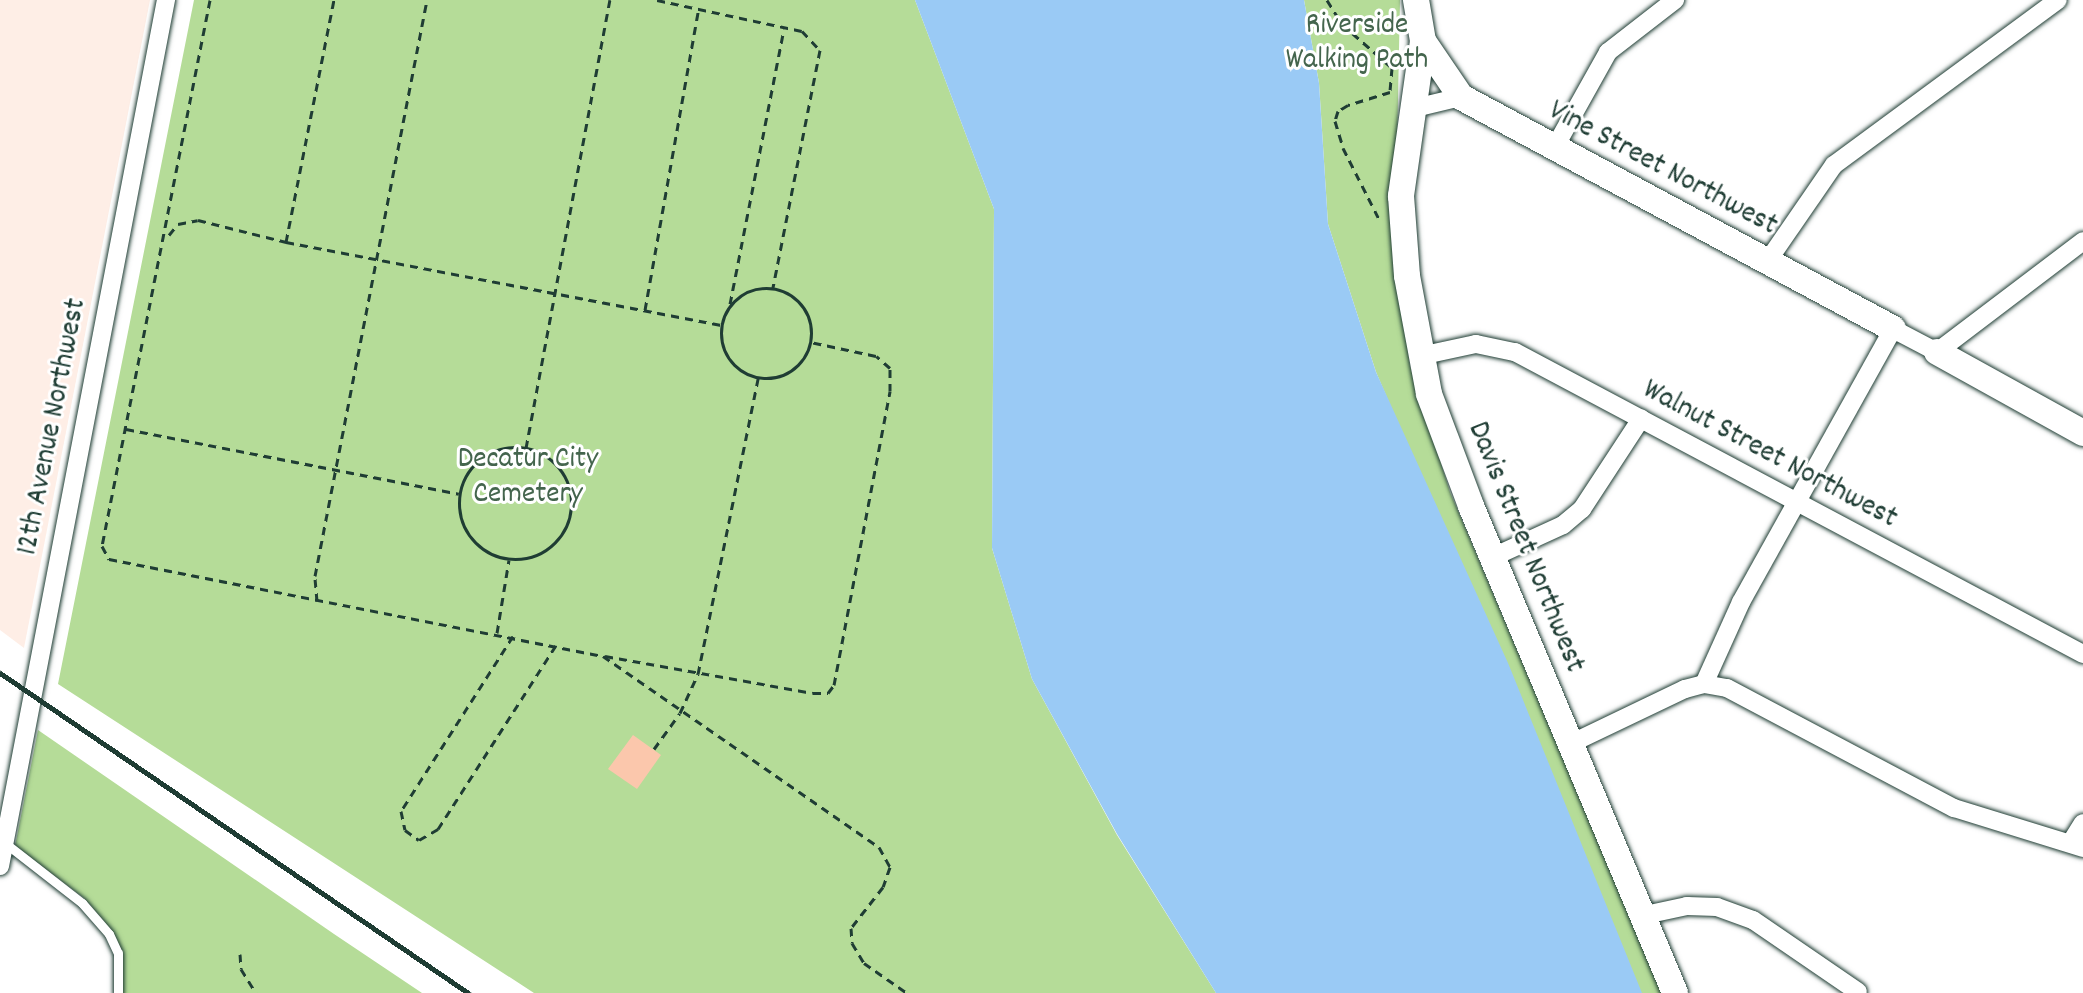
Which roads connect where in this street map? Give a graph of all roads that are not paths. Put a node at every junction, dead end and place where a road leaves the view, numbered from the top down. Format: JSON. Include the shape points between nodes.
{"nodes":[{"id":1,"x":166,"y":0,"type":"edge"},
{"id":2,"x":1416,"y":0,"type":"edge"},
{"id":3,"x":1675,"y":0,"type":"edge"},
{"id":4,"x":2058,"y":0,"type":"edge"},
{"id":5,"x":1423,"y":41,"type":"junction"},
{"id":6,"x":1416,"y":96,"type":"junction"},
{"id":7,"x":1461,"y":97,"type":"junction"},
{"id":8,"x":1555,"y":147,"type":"junction"},
{"id":9,"x":2083,"y":241,"type":"edge"},
{"id":10,"x":1767,"y":262,"type":"junction"},
{"id":11,"x":1893,"y":329,"type":"junction"},
{"id":12,"x":1937,"y":352,"type":"junction"},
{"id":13,"x":1420,"y":356,"type":"junction"},
{"id":14,"x":1641,"y":419,"type":"junction"},
{"id":15,"x":2083,"y":433,"type":"edge"},
{"id":16,"x":1795,"y":502,"type":"junction"},
{"id":17,"x":1493,"y":557,"type":"junction"},
{"id":18,"x":2083,"y":654,"type":"edge"},
{"id":19,"x":1704,"y":684,"type":"junction"},
{"id":20,"x":1570,"y":744,"type":"junction"},
{"id":21,"x":2083,"y":823,"type":"edge"},
{"id":22,"x":2,"y":842,"type":"edge"},
{"id":23,"x":2077,"y":845,"type":"edge"},
{"id":24,"x":0,"y":866,"type":"edge"},
{"id":25,"x":1645,"y":915,"type":"junction"},
{"id":26,"x":1858,"y":992,"type":"edge"},
{"id":27,"x":118,"y":993,"type":"edge"},
{"id":28,"x":1675,"y":993,"type":"edge"}],
"edges":[{"from":1,"to":22,"type":"street","name":"12th Avenue Northwest"},
{"from":2,"to":5,"type":"street","name":"Davis Street Northwest"},
{"from":3,"to":8,"type":"street","via":[[1608,52]]},
{"from":4,"to":10,"type":"street","via":[[1834,165]]},
{"from":5,"to":6,"type":"street","name":"Davis Street Northwest"},
{"from":5,"to":7,"type":"street","name":"Vine Street Northwest"},
{"from":6,"to":7,"type":"street"},
{"from":6,"to":13,"type":"street","name":"Davis Street Northwest","via":[[1401,196]]},
{"from":7,"to":8,"type":"street","name":"Vine Street Northwest"},
{"from":8,"to":10,"type":"street","name":"Vine Street Northwest"},
{"from":9,"to":12,"type":"street"},
{"from":10,"to":11,"type":"street","name":"Vine Street Northwest"},
{"from":11,"to":12,"type":"street"},
{"from":11,"to":16,"type":"street"},
{"from":12,"to":15,"type":"street"},
{"from":13,"to":14,"type":"street","name":"Walnut Street Northwest","via":[[1493,344]]},
{"from":13,"to":17,"type":"street","name":"Davis Street Northwest","via":[[1441,432]]},
{"from":14,"to":16,"type":"street","name":"Walnut Street Northwest"},
{"from":14,"to":17,"type":"street","via":[[1582,509],[1563,525]]},
{"from":16,"to":18,"type":"street","name":"Walnut Street Northwest"},
{"from":16,"to":19,"type":"street","via":[[1713,655]]},
{"from":17,"to":20,"type":"street","name":"Davis Street Northwest"},
{"from":19,"to":20,"type":"street"},
{"from":19,"to":23,"type":"street","via":[[1759,702],[1954,808]]},
{"from":20,"to":25,"type":"street","name":"Davis Street Northwest"},
{"from":21,"to":23,"type":"street"},
{"from":22,"to":24,"type":"street","name":"12th Avenue Northwest"},
{"from":22,"to":27,"type":"lane","via":[[82,903],[109,934],[118,953]]},
{"from":25,"to":26,"type":"street","via":[[1687,906],[1717,907],[1753,920]]},
{"from":25,"to":28,"type":"street","name":"Davis Street Northwest"}]}
